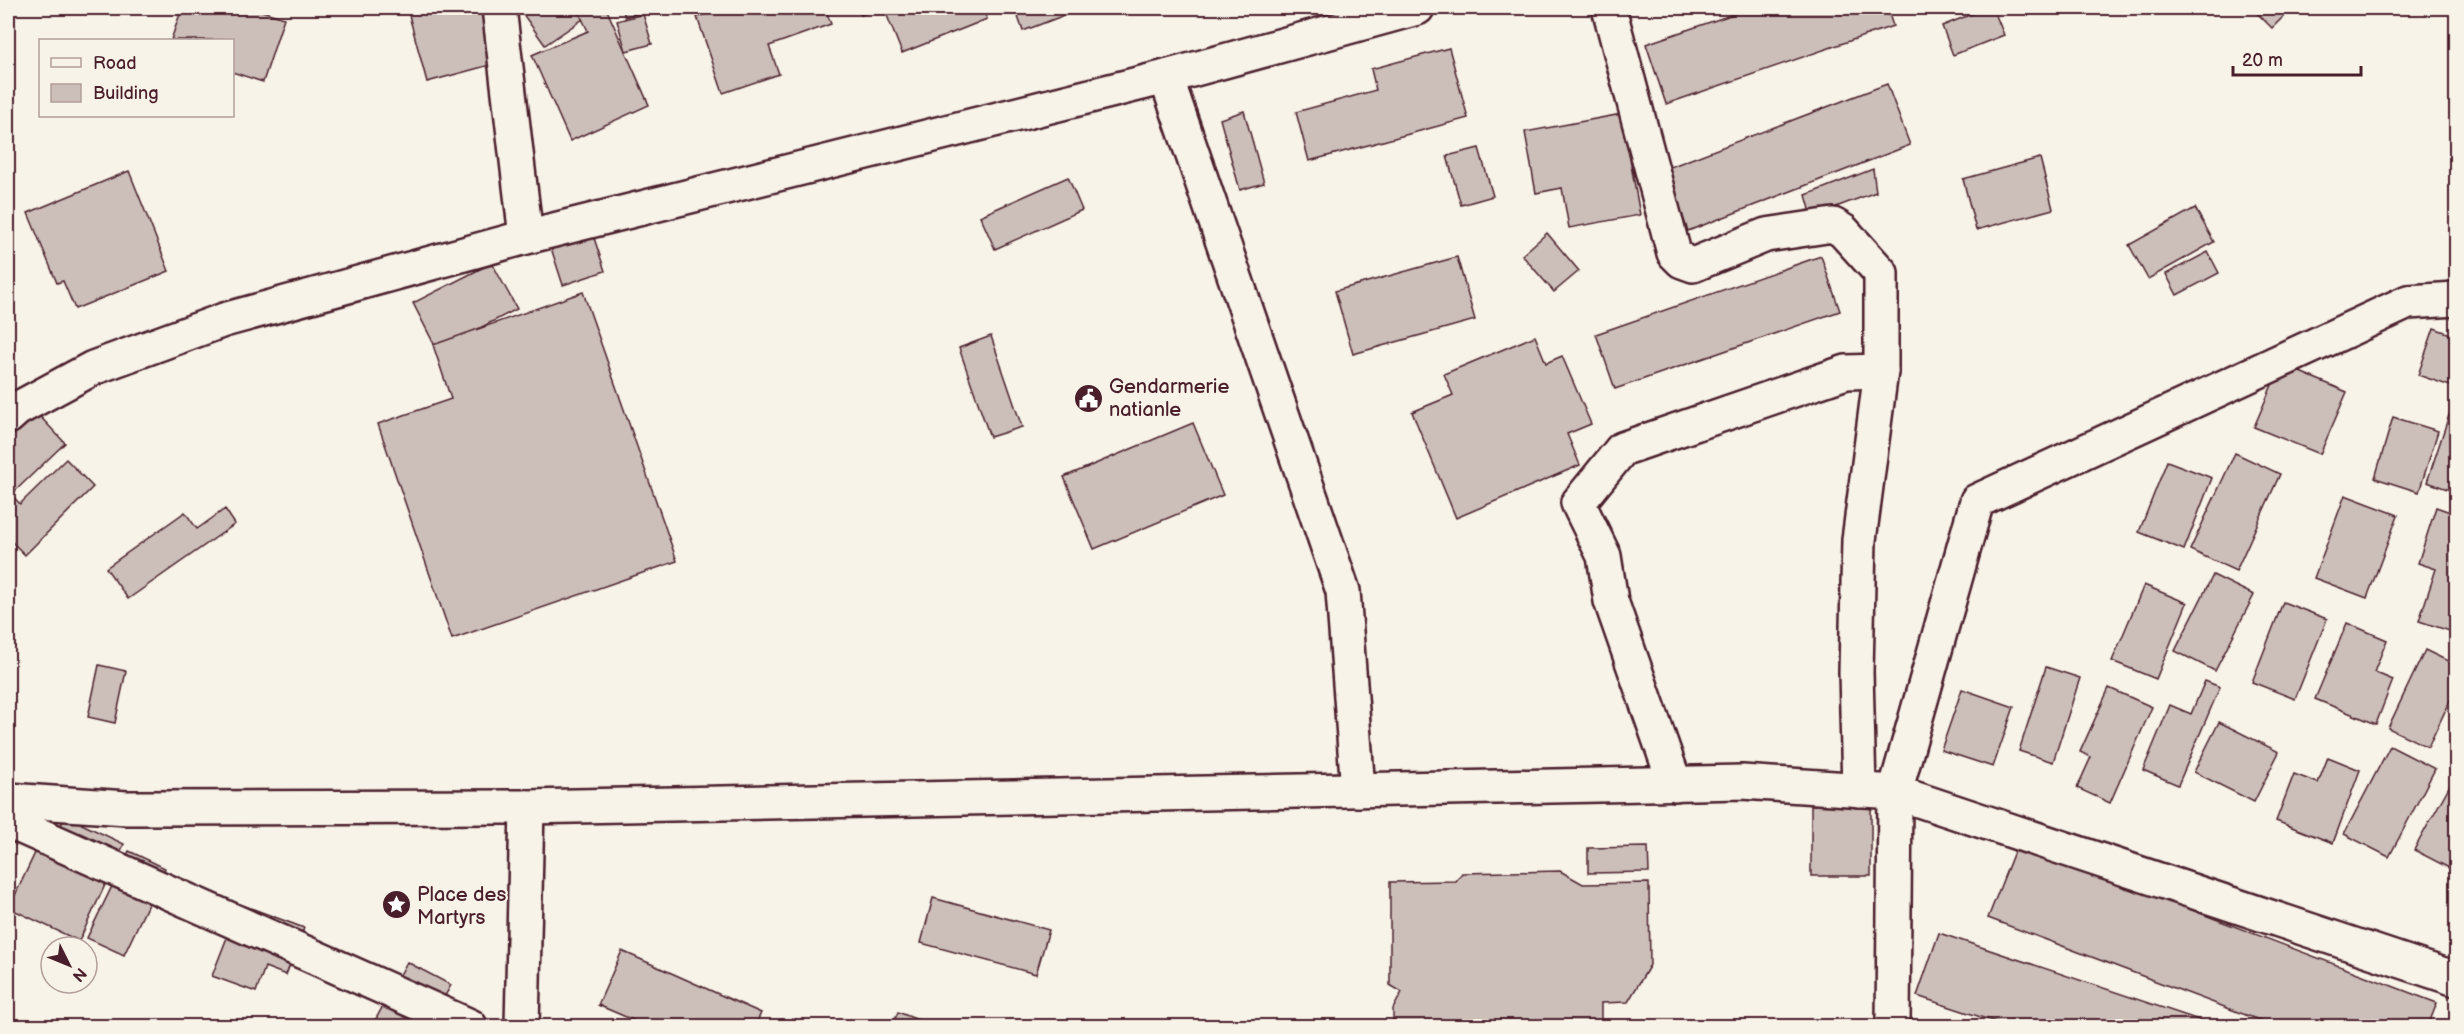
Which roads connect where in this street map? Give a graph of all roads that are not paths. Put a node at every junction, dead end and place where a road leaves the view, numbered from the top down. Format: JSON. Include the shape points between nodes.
{"nodes":[{"id":1,"x":500,"y":8,"type":"edge"},
{"id":2,"x":1417,"y":8,"type":"edge"},
{"id":3,"x":1609,"y":8,"type":"edge"},
{"id":4,"x":1166,"y":77,"type":"junction"},
{"id":5,"x":526,"y":237,"type":"junction"},
{"id":6,"x":2457,"y":299,"type":"edge"},
{"id":7,"x":1881,"y":372,"type":"junction"},
{"id":8,"x":8,"y":417,"type":"edge"},
{"id":9,"x":1675,"y":784,"type":"junction"},
{"id":10,"x":1358,"y":790,"type":"junction"},
{"id":11,"x":1859,"y":790,"type":"junction"},
{"id":12,"x":1895,"y":792,"type":"junction"},
{"id":13,"x":8,"y":800,"type":"edge"},
{"id":14,"x":527,"y":807,"type":"junction"},
{"id":15,"x":8,"y":820,"type":"edge"},
{"id":16,"x":2457,"y":979,"type":"edge"},
{"id":17,"x":470,"y":1026,"type":"edge"},
{"id":18,"x":522,"y":1026,"type":"edge"},
{"id":19,"x":1893,"y":1026,"type":"edge"}],
"edges":[{"from":1,"to":5,"type":"street"},
{"from":2,"to":4,"type":"street"},
{"from":3,"to":7,"type":"street","via":[[1674,253],[1693,265],[1766,235],[1833,225],[1881,273]]},
{"from":4,"to":5,"type":"street"},
{"from":4,"to":10,"type":"street","via":[[1343,591]]},
{"from":5,"to":8,"type":"street","via":[[224,320],[93,368]]},
{"from":6,"to":12,"type":"street","via":[[2408,302],[1977,501]]},
{"from":7,"to":9,"type":"street","via":[[1846,372],[1622,448],[1578,503],[1604,556],[1611,601]]},
{"from":7,"to":11,"type":"street","via":[[1859,540]]},
{"from":9,"to":10,"type":"street"},
{"from":9,"to":11,"type":"street","via":[[1742,782]]},
{"from":10,"to":14,"type":"street"},
{"from":11,"to":12,"type":"street"},
{"from":12,"to":16,"type":"street"},
{"from":12,"to":19,"type":"street"},
{"from":13,"to":14,"type":"street","via":[[127,808]]},
{"from":14,"to":18,"type":"street"},
{"from":15,"to":17,"type":"street"}]}
